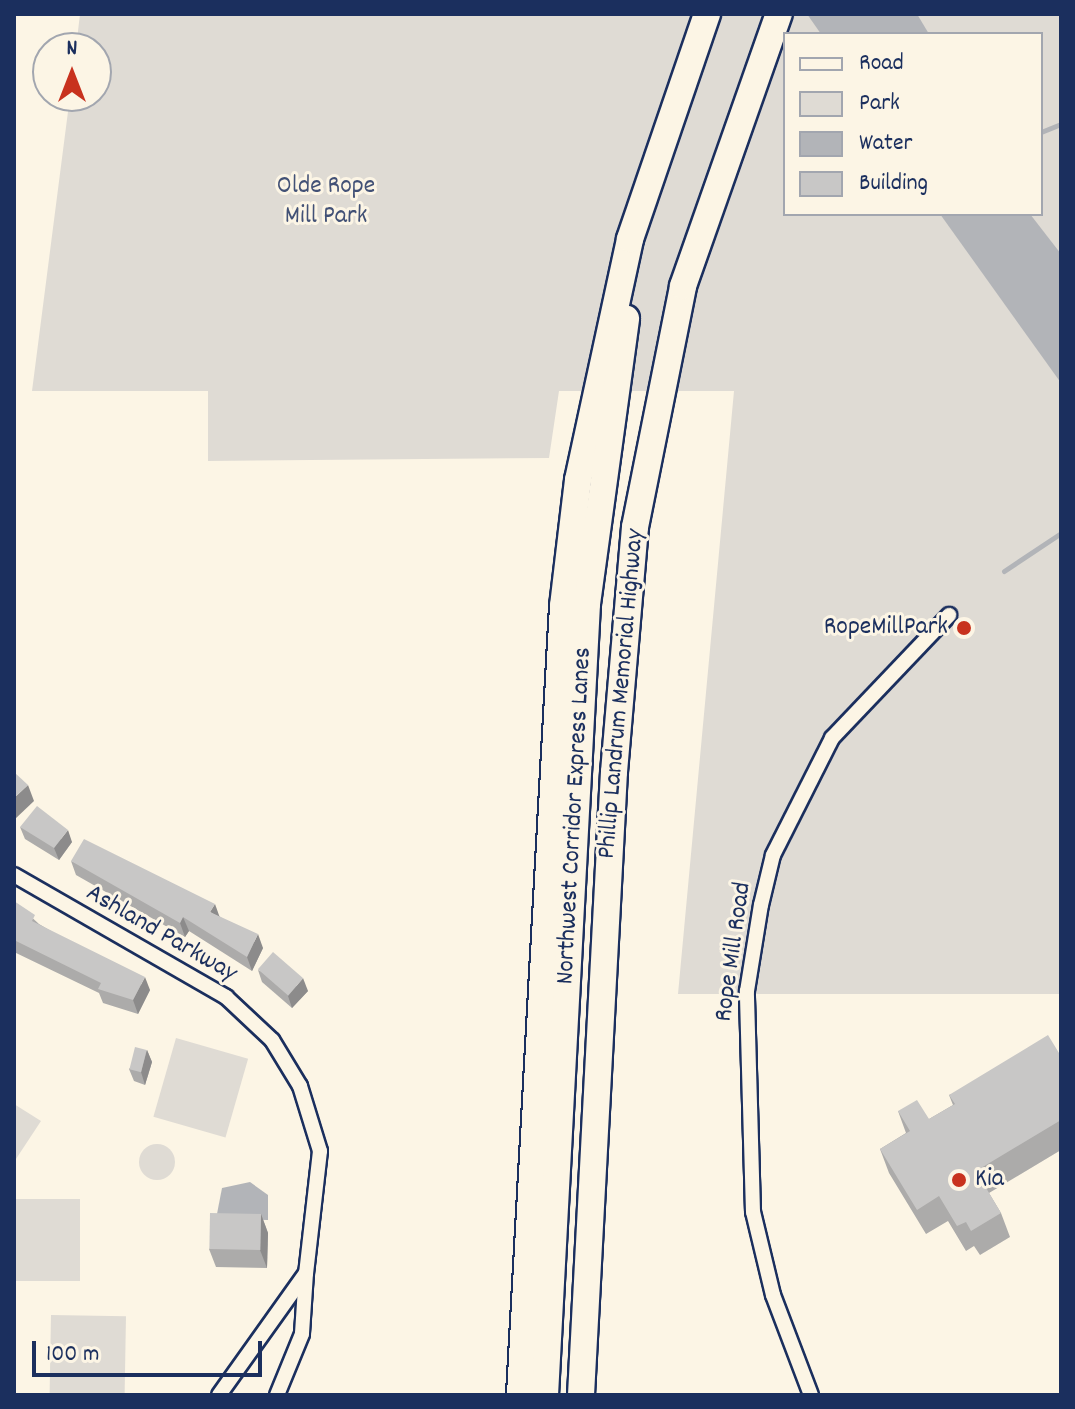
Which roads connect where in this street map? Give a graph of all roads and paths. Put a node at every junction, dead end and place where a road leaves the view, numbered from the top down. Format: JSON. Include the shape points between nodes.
{"nodes":[{"id":1,"x":707,"y":14,"type":"edge"},
{"id":2,"x":779,"y":14,"type":"edge"},
{"id":3,"x":630,"y":239,"type":"junction"},
{"id":4,"x":949,"y":615,"type":"dead end"},
{"id":5,"x":14,"y":875,"type":"edge"},
{"id":6,"x":306,"y":1273,"type":"junction"},
{"id":7,"x":520,"y":1390,"type":"edge"},
{"id":8,"x":219,"y":1395,"type":"edge"},
{"id":9,"x":277,"y":1395,"type":"edge"},
{"id":10,"x":545,"y":1395,"type":"edge"},
{"id":11,"x":581,"y":1395,"type":"edge"},
{"id":12,"x":811,"y":1395,"type":"edge"}],
"edges":[{"from":1,"to":3,"type":"highway"},
{"from":2,"to":11,"type":"highway","name":"Phillip Landrum Memorial Highway","via":[[725,153],[663,365],[635,527],[614,772]]},
{"from":3,"to":7,"type":"highway","via":[[588,426],[565,592]]},
{"from":3,"to":10,"type":"highway","name":"Northwest Corridor Express Lanes","via":[[587,604]]},
{"from":4,"to":12,"type":"street","name":"Rope Mill Road","via":[[832,738],[773,855],[761,905],[747,991],[753,1212],[773,1295]]},
{"from":5,"to":6,"type":"street","name":"Ashland Parkway","via":[[226,997],[272,1040],[300,1086],[320,1151]]},
{"from":6,"to":8,"type":"street","name":"Ashland Parkway"},
{"from":6,"to":9,"type":"street","name":"Ashland Parkway","via":[[302,1334]]}]}
